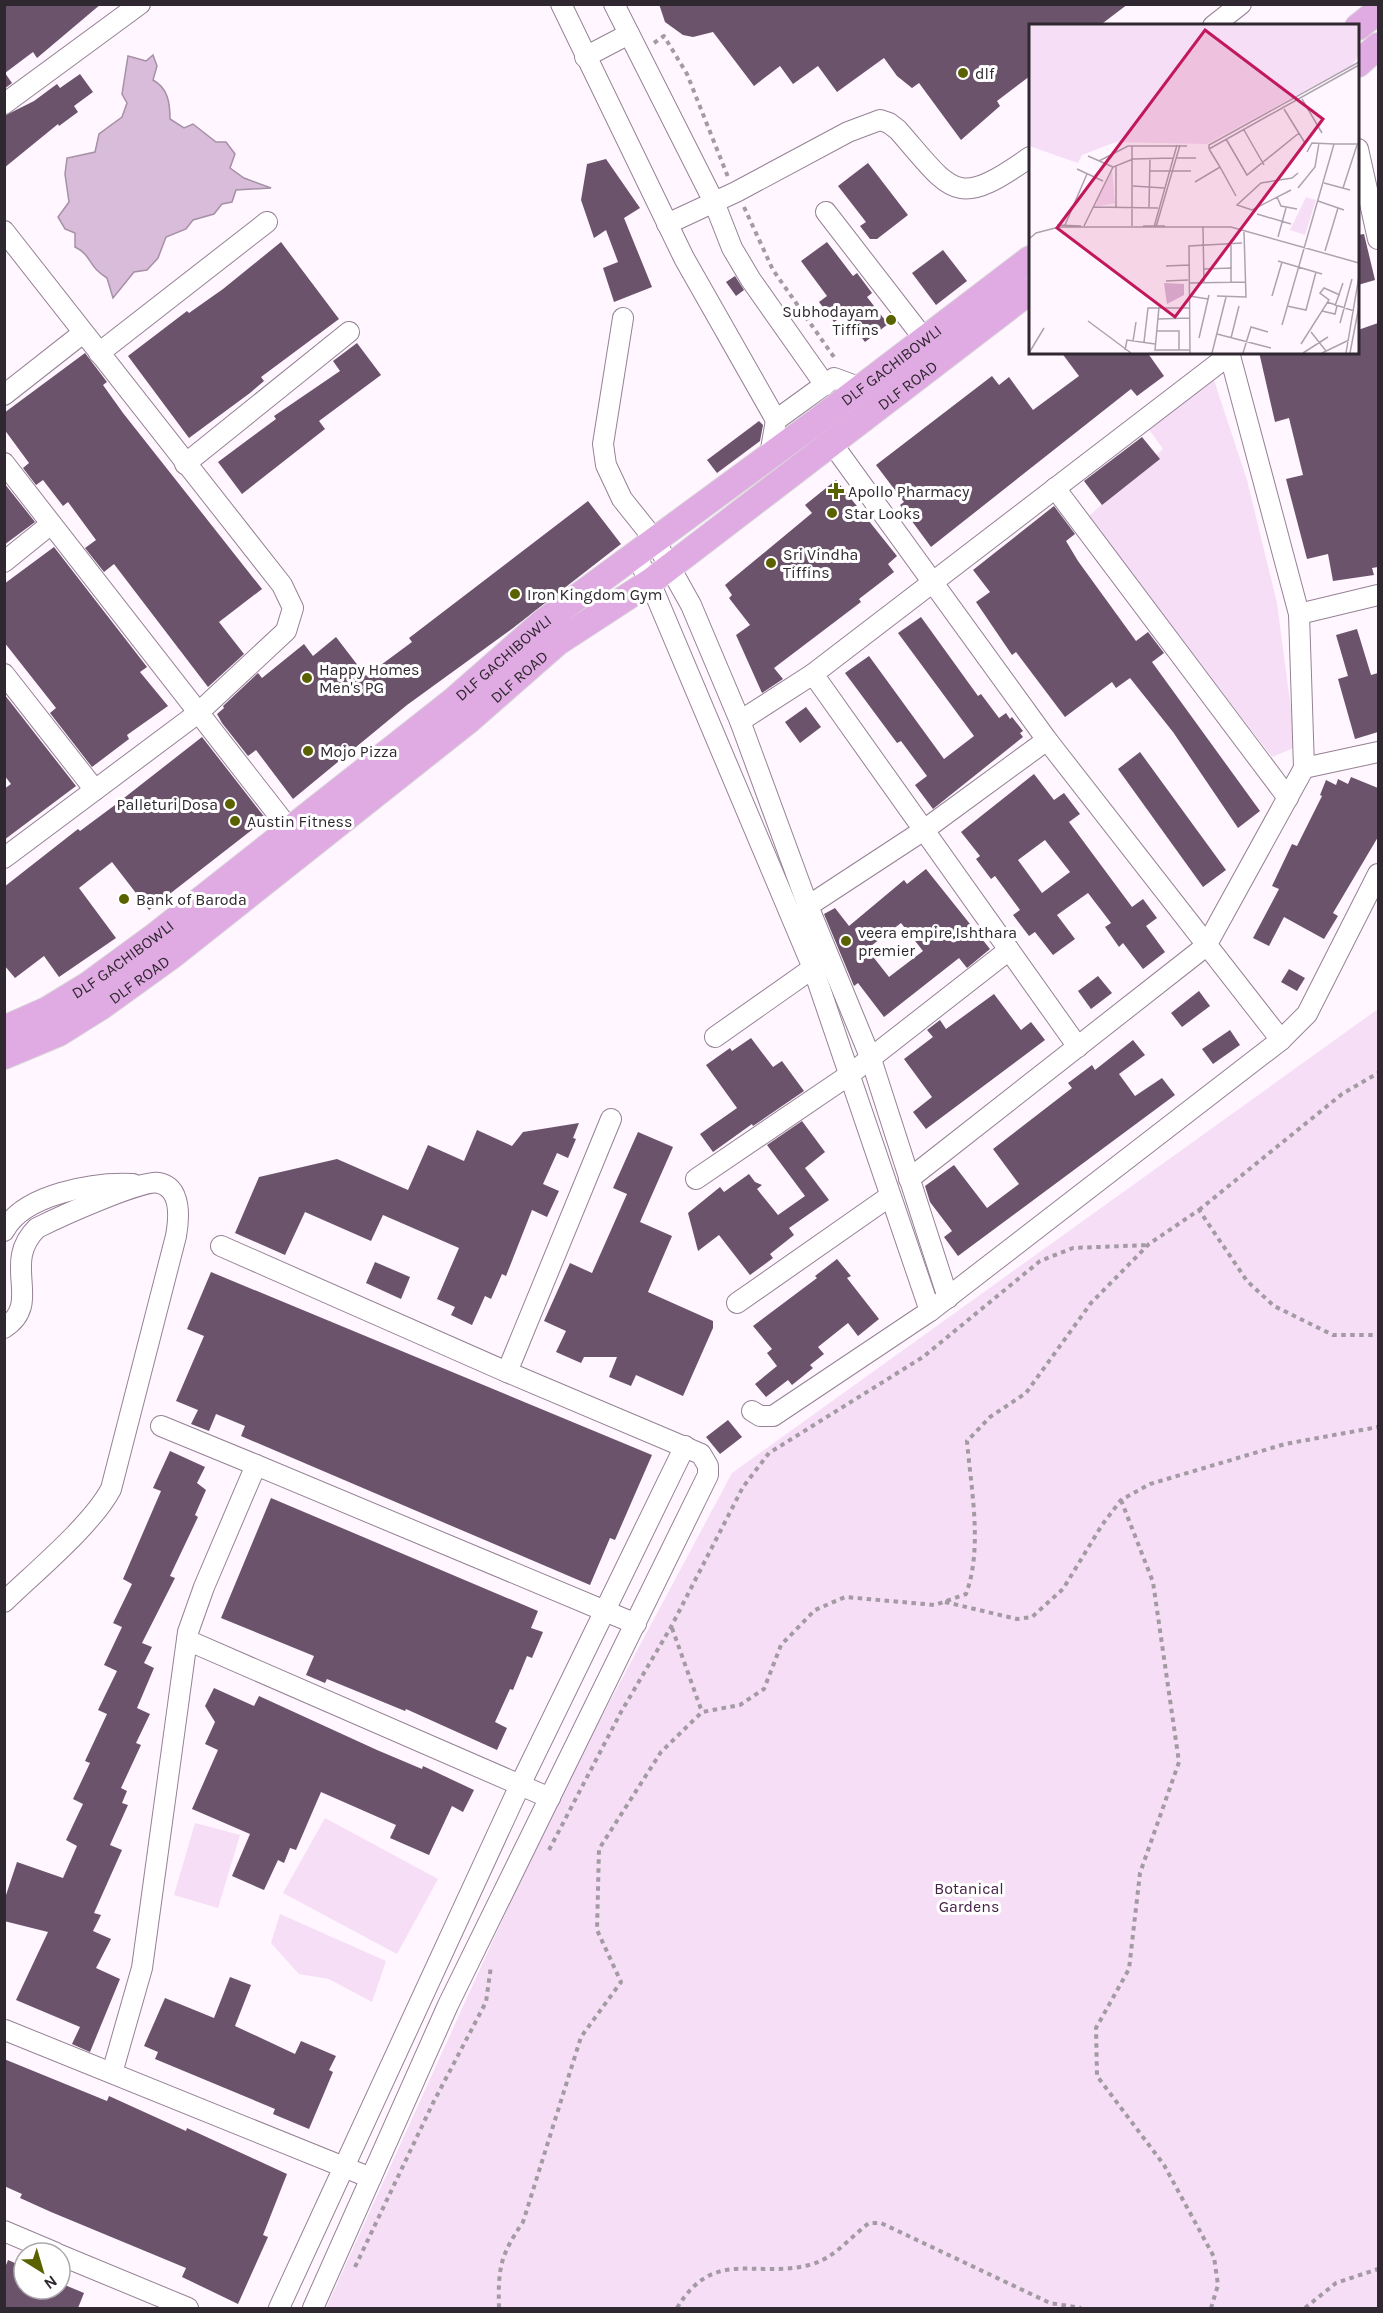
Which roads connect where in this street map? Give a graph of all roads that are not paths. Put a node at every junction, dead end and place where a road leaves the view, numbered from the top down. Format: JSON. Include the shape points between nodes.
{"nodes":[{"id":1,"x":140,"y":4,"type":"edge"},
{"id":2,"x":561,"y":4,"type":"edge"},
{"id":3,"x":614,"y":4,"type":"edge"},
{"id":4,"x":1242,"y":4,"type":"edge"},
{"id":5,"x":1378,"y":11,"type":"edge"},
{"id":6,"x":1216,"y":24,"type":"edge"},
{"id":7,"x":1359,"y":26,"type":"edge"},
{"id":8,"x":629,"y":34,"type":"junction"},
{"id":9,"x":1378,"y":46,"type":"edge"},
{"id":10,"x":585,"y":57,"type":"junction"},
{"id":11,"x":1359,"y":63,"type":"edge"},
{"id":12,"x":4,"y":104,"type":"edge"},
{"id":13,"x":1359,"y":153,"type":"edge"},
{"id":14,"x":1029,"y":158,"type":"edge"},
{"id":15,"x":714,"y":202,"type":"junction"},
{"id":16,"x":826,"y":212,"type":"dead end"},
{"id":17,"x":267,"y":222,"type":"dead end"},
{"id":18,"x":667,"y":224,"type":"junction"},
{"id":19,"x":6,"y":237,"type":"edge"},
{"id":20,"x":1378,"y":239,"type":"edge"},
{"id":21,"x":1029,"y":260,"type":"edge"},
{"id":22,"x":1029,"y":292,"type":"edge"},
{"id":23,"x":623,"y":318,"type":"dead end"},
{"id":24,"x":349,"y":332,"type":"dead end"},
{"id":25,"x":83,"y":333,"type":"junction"},
{"id":26,"x":925,"y":340,"type":"junction"},
{"id":27,"x":99,"y":353,"type":"junction"},
{"id":28,"x":1229,"y":354,"type":"edge"},
{"id":29,"x":826,"y":385,"type":"junction"},
{"id":30,"x":861,"y":388,"type":"junction"},
{"id":31,"x":4,"y":395,"type":"edge"},
{"id":32,"x":776,"y":420,"type":"junction"},
{"id":33,"x":831,"y":442,"type":"junction"},
{"id":34,"x":770,"y":455,"type":"junction"},
{"id":35,"x":4,"y":463,"type":"edge"},
{"id":36,"x":185,"y":464,"type":"junction"},
{"id":37,"x":1055,"y":488,"type":"junction"},
{"id":38,"x":51,"y":524,"type":"junction"},
{"id":39,"x":644,"y":547,"type":"junction"},
{"id":40,"x":4,"y":562,"type":"edge"},
{"id":41,"x":669,"y":566,"type":"junction"},
{"id":42,"x":650,"y":582,"type":"junction"},
{"id":43,"x":931,"y":582,"type":"junction"},
{"id":44,"x":1378,"y":595,"type":"edge"},
{"id":45,"x":1299,"y":614,"type":"junction"},
{"id":46,"x":4,"y":674,"type":"edge"},
{"id":47,"x":813,"y":674,"type":"junction"},
{"id":48,"x":198,"y":713,"type":"junction"},
{"id":49,"x":740,"y":721,"type":"junction"},
{"id":50,"x":1047,"y":740,"type":"junction"},
{"id":51,"x":1378,"y":752,"type":"edge"},
{"id":52,"x":1304,"y":768,"type":"junction"},
{"id":53,"x":95,"y":790,"type":"junction"},
{"id":54,"x":1288,"y":798,"type":"junction"},
{"id":55,"x":290,"y":830,"type":"junction"},
{"id":56,"x":924,"y":830,"type":"junction"},
{"id":57,"x":4,"y":858,"type":"edge"},
{"id":58,"x":1378,"y":874,"type":"edge"},
{"id":59,"x":808,"y":906,"type":"junction"},
{"id":60,"x":1206,"y":946,"type":"junction"},
{"id":61,"x":1009,"y":950,"type":"junction"},
{"id":62,"x":813,"y":968,"type":"junction"},
{"id":63,"x":4,"y":1029,"type":"edge"},
{"id":64,"x":715,"y":1037,"type":"dead end"},
{"id":65,"x":1281,"y":1040,"type":"junction"},
{"id":66,"x":1078,"y":1047,"type":"junction"},
{"id":67,"x":4,"y":1056,"type":"edge"},
{"id":68,"x":871,"y":1059,"type":"junction"},
{"id":69,"x":849,"y":1075,"type":"junction"},
{"id":70,"x":611,"y":1119,"type":"dead end"},
{"id":71,"x":696,"y":1179,"type":"dead end"},
{"id":72,"x":909,"y":1179,"type":"junction"},
{"id":73,"x":142,"y":1185,"type":"junction"},
{"id":74,"x":890,"y":1196,"type":"junction"},
{"id":75,"x":4,"y":1231,"type":"edge"},
{"id":76,"x":221,"y":1246,"type":"dead end"},
{"id":77,"x":948,"y":1298,"type":"junction"},
{"id":78,"x":737,"y":1303,"type":"dead end"},
{"id":79,"x":930,"y":1311,"type":"junction"},
{"id":80,"x":4,"y":1328,"type":"edge"},
{"id":81,"x":507,"y":1372,"type":"junction"},
{"id":82,"x":752,"y":1411,"type":"dead end"},
{"id":83,"x":161,"y":1426,"type":"dead end"},
{"id":84,"x":685,"y":1446,"type":"junction"},
{"id":85,"x":256,"y":1465,"type":"junction"},
{"id":86,"x":4,"y":1602,"type":"edge"},
{"id":87,"x":606,"y":1610,"type":"junction"},
{"id":88,"x":636,"y":1624,"type":"junction"},
{"id":89,"x":187,"y":1640,"type":"junction"},
{"id":90,"x":520,"y":1785,"type":"junction"},
{"id":91,"x":550,"y":1798,"type":"junction"},
{"id":92,"x":5,"y":2030,"type":"edge"},
{"id":93,"x":112,"y":2073,"type":"junction"},
{"id":94,"x":343,"y":2167,"type":"junction"},
{"id":95,"x":371,"y":2178,"type":"junction"},
{"id":96,"x":4,"y":2231,"type":"edge"},
{"id":97,"x":28,"y":2241,"type":"edge"},
{"id":98,"x":72,"y":2260,"type":"edge"},
{"id":99,"x":188,"y":2308,"type":"edge"},
{"id":100,"x":279,"y":2308,"type":"edge"},
{"id":101,"x":313,"y":2308,"type":"edge"}],
"edges":[{"from":1,"to":12,"type":"street"},
{"from":2,"to":10,"type":"street"},
{"from":3,"to":8,"type":"street"},
{"from":4,"to":6,"type":"street"},
{"from":5,"to":7,"type":"main road"},
{"from":8,"to":10,"type":"street"},
{"from":8,"to":15,"type":"street"},
{"from":9,"to":11,"type":"main road"},
{"from":10,"to":18,"type":"street"},
{"from":13,"to":20,"type":"street"},
{"from":14,"to":15,"type":"street","via":[[1002,177],[975,189],[959,189],[942,181],[898,130],[880,120],[848,132]]},
{"from":15,"to":18,"type":"street"},
{"from":15,"to":29,"type":"street","via":[[733,250],[751,280]]},
{"from":16,"to":26,"type":"street"},
{"from":17,"to":27,"type":"street"},
{"from":18,"to":32,"type":"street"},
{"from":19,"to":25,"type":"street"},
{"from":21,"to":26,"type":"main road","name":"DLF GACHIBOWLI"},
{"from":22,"to":33,"type":"main road","name":"DLF ROAD"},
{"from":23,"to":39,"type":"street","via":[[603,444],[606,465]]},
{"from":24,"to":36,"type":"street"},
{"from":25,"to":27,"type":"street"},
{"from":25,"to":31,"type":"street"},
{"from":26,"to":30,"type":"main road","name":"DLF GACHIBOWLI"},
{"from":27,"to":36,"type":"street"},
{"from":28,"to":37,"type":"street"},
{"from":28,"to":45,"type":"street"},
{"from":29,"to":30,"type":"street"},
{"from":29,"to":32,"type":"street"},
{"from":30,"to":34,"type":"main road","name":"DLF GACHIBOWLI"},
{"from":32,"to":34,"type":"street"},
{"from":33,"to":41,"type":"main road","name":"DLF ROAD"},
{"from":33,"to":43,"type":"street"},
{"from":34,"to":39,"type":"main road","name":"DLF GACHIBOWLI"},
{"from":35,"to":38,"type":"street"},
{"from":36,"to":48,"type":"street","via":[[282,585],[294,608],[285,631]]},
{"from":37,"to":43,"type":"street"},
{"from":37,"to":54,"type":"street"},
{"from":38,"to":40,"type":"street"},
{"from":38,"to":48,"type":"street"},
{"from":39,"to":41,"type":"street"},
{"from":39,"to":42,"type":"street"},
{"from":39,"to":55,"type":"main road","name":"DLF GACHIBOWLI","via":[[542,623],[453,701]]},
{"from":41,"to":42,"type":"main road","name":"DLF ROAD"},
{"from":41,"to":49,"type":"street","via":[[691,605]]},
{"from":42,"to":62,"type":"street"},
{"from":42,"to":67,"type":"main road","name":"DLF ROAD","via":[[558,642],[469,720],[163,962],[59,1033]]},
{"from":43,"to":47,"type":"street"},
{"from":43,"to":50,"type":"street"},
{"from":44,"to":45,"type":"street"},
{"from":45,"to":52,"type":"street"},
{"from":46,"to":53,"type":"street"},
{"from":47,"to":49,"type":"street"},
{"from":47,"to":56,"type":"street"},
{"from":48,"to":53,"type":"street"},
{"from":48,"to":55,"type":"street"},
{"from":49,"to":59,"type":"street"},
{"from":50,"to":56,"type":"street"},
{"from":50,"to":60,"type":"street"},
{"from":51,"to":52,"type":"street"},
{"from":52,"to":54,"type":"street"},
{"from":53,"to":57,"type":"street"},
{"from":54,"to":60,"type":"street"},
{"from":55,"to":63,"type":"main road","name":"DLF GACHIBOWLI","via":[[88,985],[47,1010]]},
{"from":56,"to":59,"type":"street"},
{"from":56,"to":61,"type":"street"},
{"from":58,"to":65,"type":"street","via":[[1307,1014]]},
{"from":59,"to":68,"type":"street"},
{"from":60,"to":65,"type":"street"},
{"from":60,"to":66,"type":"street"},
{"from":61,"to":66,"type":"street"},
{"from":61,"to":68,"type":"street"},
{"from":62,"to":64,"type":"street"},
{"from":62,"to":69,"type":"street"},
{"from":65,"to":77,"type":"street"},
{"from":66,"to":72,"type":"street"},
{"from":68,"to":69,"type":"street"},
{"from":68,"to":72,"type":"street"},
{"from":69,"to":71,"type":"street"},
{"from":69,"to":74,"type":"street"},
{"from":70,"to":81,"type":"street"},
{"from":72,"to":77,"type":"street"},
{"from":73,"to":75,"type":"street","via":[[101,1183],[72,1190],[21,1211]]},
{"from":73,"to":80,"type":"street","via":[[49,1221],[28,1236],[18,1257],[22,1306],[18,1316]]},
{"from":73,"to":86,"type":"street","via":[[162,1183],[169,1188],[179,1221],[111,1489],[97,1510]]},
{"from":74,"to":78,"type":"street"},
{"from":74,"to":79,"type":"street"},
{"from":76,"to":81,"type":"street"},
{"from":77,"to":79,"type":"street"},
{"from":79,"to":82,"type":"street","via":[[773,1416],[760,1416]]},
{"from":81,"to":84,"type":"street"},
{"from":83,"to":85,"type":"street"},
{"from":84,"to":87,"type":"street"},
{"from":84,"to":88,"type":"street","via":[[701,1454],[708,1474]]},
{"from":85,"to":87,"type":"street"},
{"from":85,"to":89,"type":"street","via":[[204,1587]]},
{"from":87,"to":88,"type":"street"},
{"from":87,"to":90,"type":"street"},
{"from":88,"to":91,"type":"street"},
{"from":89,"to":90,"type":"street"},
{"from":89,"to":93,"type":"street","via":[[142,1968]]},
{"from":90,"to":91,"type":"street"},
{"from":90,"to":94,"type":"street"},
{"from":91,"to":95,"type":"street","via":[[448,2005]]},
{"from":92,"to":93,"type":"street"},
{"from":93,"to":94,"type":"street"},
{"from":94,"to":95,"type":"street"},
{"from":94,"to":100,"type":"street"},
{"from":95,"to":101,"type":"street"},
{"from":96,"to":97,"type":"street"},
{"from":98,"to":99,"type":"street"}]}
